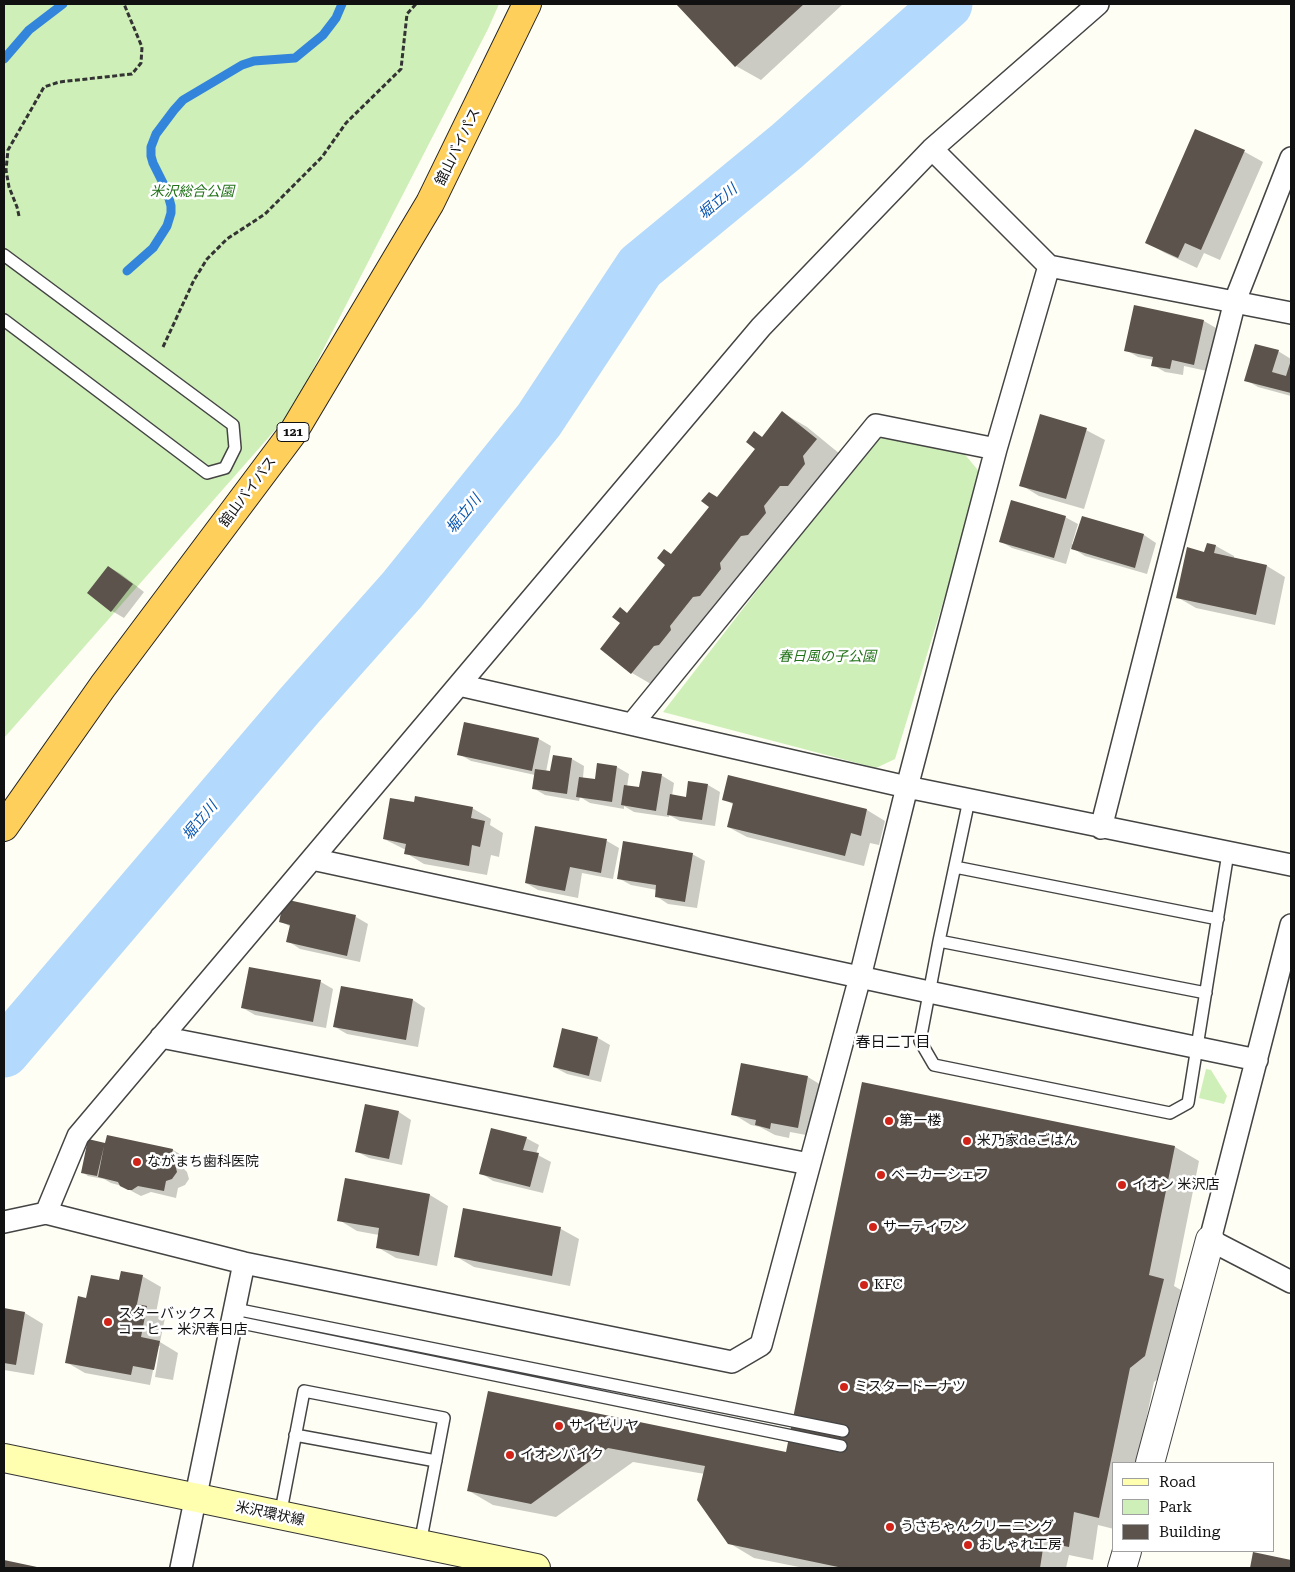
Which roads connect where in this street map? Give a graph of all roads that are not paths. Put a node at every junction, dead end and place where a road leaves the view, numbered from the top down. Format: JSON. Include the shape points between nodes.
{"nodes":[{"id":1,"x":528,"y":4,"type":"edge"},
{"id":2,"x":1098,"y":4,"type":"edge"},
{"id":3,"x":932,"y":149,"type":"junction"},
{"id":4,"x":1291,"y":158,"type":"edge"},
{"id":5,"x":4,"y":255,"type":"edge"},
{"id":6,"x":1049,"y":266,"type":"junction"},
{"id":7,"x":1235,"y":301,"type":"junction"},
{"id":8,"x":1291,"y":313,"type":"edge"},
{"id":9,"x":4,"y":320,"type":"edge"},
{"id":10,"x":996,"y":449,"type":"junction"},
{"id":11,"x":459,"y":685,"type":"junction"},
{"id":12,"x":632,"y":724,"type":"junction"},
{"id":13,"x":907,"y":787,"type":"junction"},
{"id":14,"x":969,"y":800,"type":"junction"},
{"id":15,"x":4,"y":826,"type":"edge"},
{"id":16,"x":1101,"y":828,"type":"junction"},
{"id":17,"x":1228,"y":853,"type":"junction"},
{"id":18,"x":312,"y":859,"type":"junction"},
{"id":19,"x":1291,"y":865,"type":"edge"},
{"id":20,"x":955,"y":867,"type":"junction"},
{"id":21,"x":1218,"y":919,"type":"junction"},
{"id":22,"x":1291,"y":925,"type":"edge"},
{"id":23,"x":939,"y":941,"type":"junction"},
{"id":24,"x":860,"y":977,"type":"junction"},
{"id":25,"x":929,"y":992,"type":"junction"},
{"id":26,"x":1206,"y":993,"type":"junction"},
{"id":27,"x":162,"y":1037,"type":"junction"},
{"id":28,"x":1198,"y":1048,"type":"junction"},
{"id":29,"x":1257,"y":1060,"type":"junction"},
{"id":30,"x":809,"y":1164,"type":"junction"},
{"id":31,"x":46,"y":1213,"type":"junction"},
{"id":32,"x":4,"y":1222,"type":"edge"},
{"id":33,"x":1210,"y":1240,"type":"junction"},
{"id":34,"x":244,"y":1263,"type":"junction"},
{"id":35,"x":1291,"y":1282,"type":"edge"},
{"id":36,"x":233,"y":1315,"type":"junction"},
{"id":37,"x":843,"y":1431,"type":"dead end"},
{"id":38,"x":295,"y":1435,"type":"junction"},
{"id":39,"x":841,"y":1446,"type":"dead end"},
{"id":40,"x":4,"y":1458,"type":"edge"},
{"id":41,"x":436,"y":1461,"type":"junction"},
{"id":42,"x":1150,"y":1462,"type":"edge"},
{"id":43,"x":196,"y":1498,"type":"junction"},
{"id":44,"x":280,"y":1516,"type":"junction"},
{"id":45,"x":420,"y":1544,"type":"junction"},
{"id":46,"x":1127,"y":1552,"type":"edge"},
{"id":47,"x":181,"y":1568,"type":"edge"},
{"id":48,"x":536,"y":1568,"type":"edge"},
{"id":49,"x":1122,"y":1568,"type":"edge"}],
"edges":[{"from":1,"to":15,"type":"highway","name":"舘山バイパス","number":"121","via":[[430,203],[294,431],[103,686]]},
{"from":2,"to":3,"type":"street"},
{"from":3,"to":6,"type":"street"},
{"from":3,"to":11,"type":"street","via":[[761,327]]},
{"from":4,"to":7,"type":"street"},
{"from":5,"to":9,"type":"lane","via":[[233,425],[235,448],[225,468],[207,473]]},
{"from":6,"to":7,"type":"street"},
{"from":6,"to":10,"type":"street"},
{"from":7,"to":8,"type":"street"},
{"from":7,"to":16,"type":"street"},
{"from":10,"to":12,"type":"street","via":[[876,425]]},
{"from":10,"to":13,"type":"street"},
{"from":11,"to":12,"type":"street"},
{"from":11,"to":18,"type":"street"},
{"from":12,"to":13,"type":"street"},
{"from":13,"to":14,"type":"street"},
{"from":13,"to":24,"type":"street"},
{"from":14,"to":16,"type":"street"},
{"from":14,"to":20,"type":"lane"},
{"from":16,"to":17,"type":"street"},
{"from":17,"to":19,"type":"street"},
{"from":17,"to":21,"type":"lane"},
{"from":18,"to":24,"type":"street"},
{"from":18,"to":27,"type":"street"},
{"from":20,"to":21,"type":"lane"},
{"from":20,"to":23,"type":"lane"},
{"from":21,"to":26,"type":"lane"},
{"from":22,"to":29,"type":"street"},
{"from":23,"to":25,"type":"lane"},
{"from":23,"to":26,"type":"lane"},
{"from":24,"to":25,"type":"street"},
{"from":24,"to":30,"type":"street"},
{"from":25,"to":28,"type":"street"},
{"from":25,"to":28,"type":"lane","via":[[920,1041],[934,1065],[1170,1113],[1188,1103]]},
{"from":26,"to":28,"type":"lane"},
{"from":27,"to":30,"type":"street"},
{"from":27,"to":31,"type":"street","via":[[78,1136]]},
{"from":28,"to":29,"type":"street"},
{"from":29,"to":33,"type":"street"},
{"from":30,"to":34,"type":"street","via":[[761,1345],[732,1362]]},
{"from":31,"to":32,"type":"street"},
{"from":31,"to":34,"type":"street"},
{"from":33,"to":35,"type":"street"},
{"from":33,"to":42,"type":"street"},
{"from":34,"to":36,"type":"street"},
{"from":36,"to":37,"type":"lane","via":[[332,1329]]},
{"from":36,"to":39,"type":"lane","via":[[330,1341]]},
{"from":36,"to":43,"type":"street"},
{"from":38,"to":41,"type":"lane"},
{"from":38,"to":41,"type":"lane","via":[[304,1391],[313,1392],[444,1418]]},
{"from":38,"to":44,"type":"lane"},
{"from":40,"to":43,"type":"main road","name":"米沢環状線"},
{"from":41,"to":45,"type":"lane"},
{"from":43,"to":44,"type":"main road","name":"米沢環状線"},
{"from":43,"to":47,"type":"street"},
{"from":44,"to":45,"type":"main road","name":"米沢環状線"},
{"from":45,"to":48,"type":"main road","name":"米沢環状線"},
{"from":46,"to":49,"type":"street"}]}
